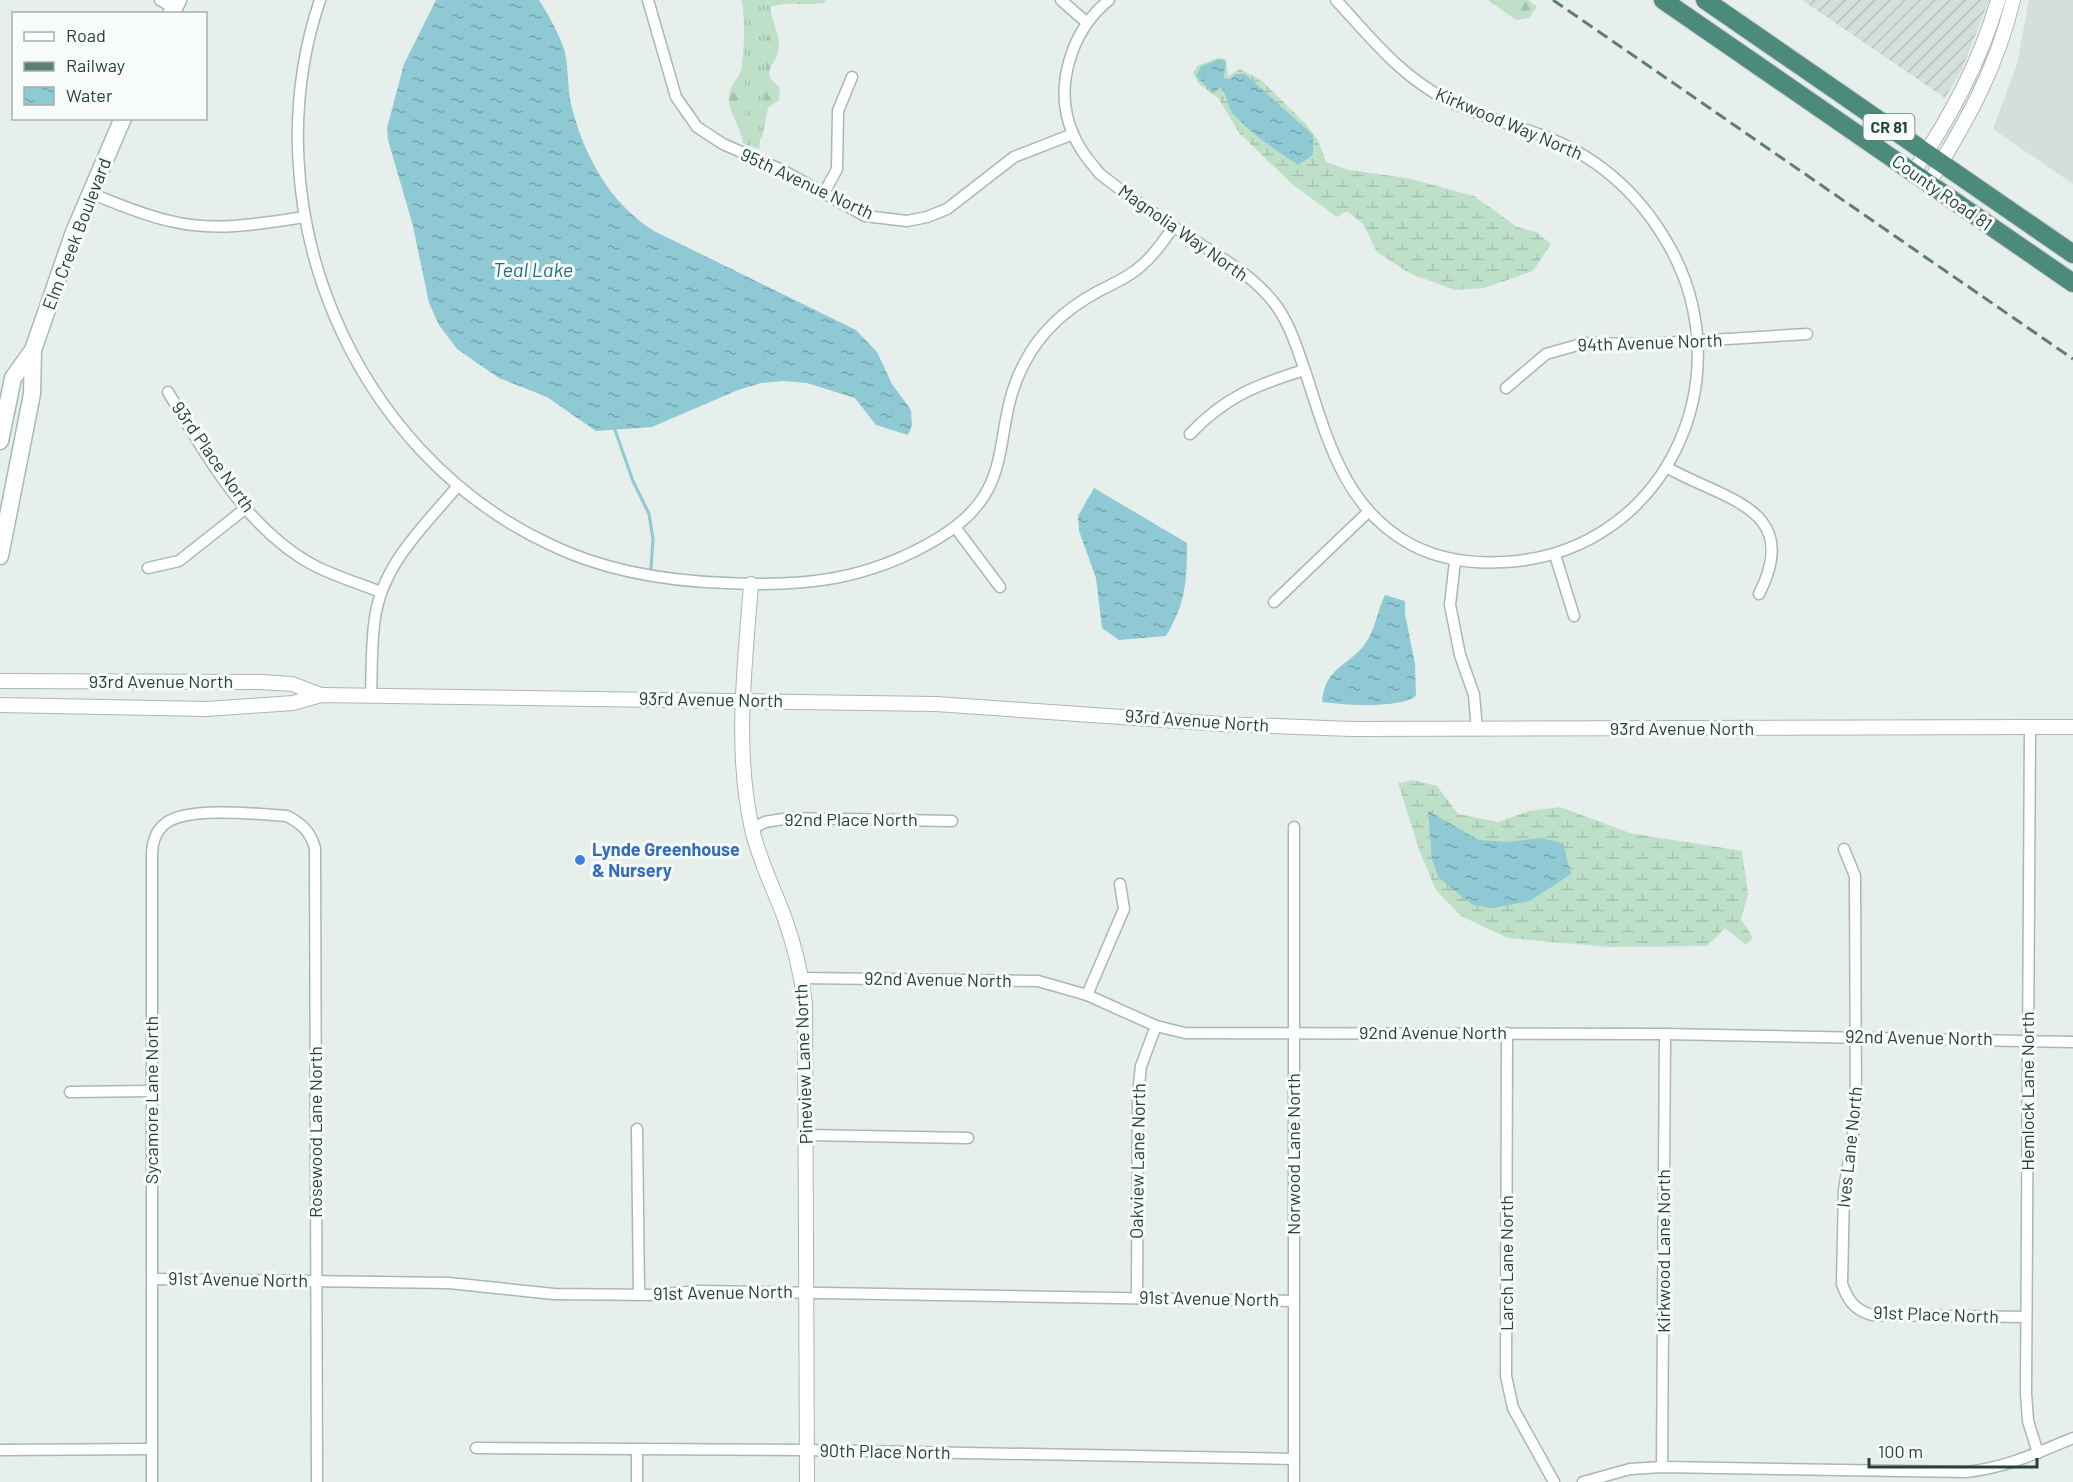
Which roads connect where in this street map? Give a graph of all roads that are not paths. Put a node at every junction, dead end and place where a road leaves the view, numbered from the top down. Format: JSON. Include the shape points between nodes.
{"nodes":[{"id":1,"x":320,"y":0,"type":"edge"},
{"id":2,"x":648,"y":0,"type":"edge"},
{"id":3,"x":1061,"y":0,"type":"edge"},
{"id":4,"x":1109,"y":0,"type":"edge"},
{"id":5,"x":1336,"y":0,"type":"edge"},
{"id":6,"x":1663,"y":0,"type":"edge"},
{"id":7,"x":1705,"y":0,"type":"edge"},
{"id":8,"x":1998,"y":0,"type":"edge"},
{"id":9,"x":2013,"y":0,"type":"edge"},
{"id":10,"x":1086,"y":22,"type":"junction"},
{"id":11,"x":852,"y":77,"type":"dead end"},
{"id":12,"x":122,"y":120,"type":"edge"},
{"id":13,"x":1073,"y":134,"type":"junction"},
{"id":14,"x":1934,"y":158,"type":"junction"},
{"id":15,"x":1913,"y":173,"type":"junction"},
{"id":16,"x":1929,"y":183,"type":"junction"},
{"id":17,"x":824,"y":193,"type":"junction"},
{"id":18,"x":90,"y":194,"type":"junction"},
{"id":19,"x":304,"y":218,"type":"junction"},
{"id":20,"x":1173,"y":227,"type":"junction"},
{"id":21,"x":2073,"y":254,"type":"edge"},
{"id":22,"x":2073,"y":283,"type":"edge"},
{"id":23,"x":1807,"y":334,"type":"dead end"},
{"id":24,"x":1699,"y":342,"type":"junction"},
{"id":25,"x":33,"y":350,"type":"junction"},
{"id":26,"x":1304,"y":370,"type":"junction"},
{"id":27,"x":1506,"y":387,"type":"dead end"},
{"id":28,"x":168,"y":392,"type":"dead end"},
{"id":29,"x":1190,"y":434,"type":"dead end"},
{"id":30,"x":0,"y":441,"type":"edge"},
{"id":31,"x":1668,"y":468,"type":"junction"},
{"id":32,"x":457,"y":487,"type":"junction"},
{"id":33,"x":246,"y":508,"type":"junction"},
{"id":34,"x":1368,"y":512,"type":"junction"},
{"id":35,"x":955,"y":527,"type":"junction"},
{"id":36,"x":1555,"y":555,"type":"junction"},
{"id":37,"x":0,"y":556,"type":"edge"},
{"id":38,"x":1455,"y":561,"type":"junction"},
{"id":39,"x":148,"y":568,"type":"dead end"},
{"id":40,"x":751,"y":584,"type":"junction"},
{"id":41,"x":1000,"y":587,"type":"dead end"},
{"id":42,"x":381,"y":592,"type":"junction"},
{"id":43,"x":1759,"y":594,"type":"dead end"},
{"id":44,"x":1274,"y":602,"type":"dead end"},
{"id":45,"x":1574,"y":615,"type":"dead end"},
{"id":46,"x":0,"y":681,"type":"edge"},
{"id":47,"x":321,"y":695,"type":"junction"},
{"id":48,"x":371,"y":696,"type":"junction"},
{"id":49,"x":742,"y":701,"type":"junction"},
{"id":50,"x":0,"y":705,"type":"edge"},
{"id":51,"x":2030,"y":727,"type":"junction"},
{"id":52,"x":2073,"y":727,"type":"edge"},
{"id":53,"x":1477,"y":730,"type":"junction"},
{"id":54,"x":266,"y":815,"type":"joint"},
{"id":55,"x":952,"y":821,"type":"dead end"},
{"id":56,"x":1293,"y":827,"type":"dead end"},
{"id":57,"x":752,"y":830,"type":"junction"},
{"id":58,"x":1844,"y":849,"type":"dead end"},
{"id":59,"x":1120,"y":884,"type":"dead end"},
{"id":60,"x":802,"y":978,"type":"junction"},
{"id":61,"x":1087,"y":995,"type":"junction"},
{"id":62,"x":1156,"y":1026,"type":"junction"},
{"id":63,"x":1295,"y":1032,"type":"junction"},
{"id":64,"x":1507,"y":1033,"type":"junction"},
{"id":65,"x":1665,"y":1034,"type":"junction"},
{"id":66,"x":1856,"y":1037,"type":"junction"},
{"id":67,"x":2028,"y":1041,"type":"junction"},
{"id":68,"x":2073,"y":1042,"type":"edge"},
{"id":69,"x":151,"y":1091,"type":"junction"},
{"id":70,"x":70,"y":1092,"type":"dead end"},
{"id":71,"x":637,"y":1129,"type":"dead end"},
{"id":72,"x":806,"y":1135,"type":"junction"},
{"id":73,"x":968,"y":1138,"type":"dead end"},
{"id":74,"x":154,"y":1279,"type":"junction"},
{"id":75,"x":316,"y":1281,"type":"junction"},
{"id":76,"x":806,"y":1292,"type":"junction"},
{"id":77,"x":639,"y":1294,"type":"junction"},
{"id":78,"x":1137,"y":1298,"type":"junction"},
{"id":79,"x":1294,"y":1300,"type":"junction"},
{"id":80,"x":1850,"y":1301,"type":"joint"},
{"id":81,"x":2026,"y":1317,"type":"junction"},
{"id":82,"x":2073,"y":1438,"type":"edge"},
{"id":83,"x":476,"y":1448,"type":"dead end"},
{"id":84,"x":152,"y":1449,"type":"junction"},
{"id":85,"x":0,"y":1450,"type":"edge"},
{"id":86,"x":637,"y":1450,"type":"junction"},
{"id":87,"x":806,"y":1450,"type":"junction"},
{"id":88,"x":2038,"y":1453,"type":"junction"},
{"id":89,"x":1294,"y":1459,"type":"junction"},
{"id":90,"x":1662,"y":1467,"type":"junction"},
{"id":91,"x":152,"y":1482,"type":"edge"},
{"id":92,"x":317,"y":1482,"type":"edge"},
{"id":93,"x":636,"y":1482,"type":"edge"},
{"id":94,"x":807,"y":1482,"type":"edge"},
{"id":95,"x":1294,"y":1482,"type":"edge"},
{"id":96,"x":1554,"y":1482,"type":"edge"},
{"id":97,"x":1583,"y":1482,"type":"edge"}],
"edges":[{"from":1,"to":19,"type":"street","via":[[301,87],[298,148]]},
{"from":2,"to":17,"type":"street","name":"95th Avenue North","via":[[676,98],[697,127],[723,144]]},
{"from":3,"to":10,"type":"street"},
{"from":4,"to":10,"type":"street"},
{"from":5,"to":24,"type":"street","name":"Kirkwood Way North","via":[[1367,37],[1419,84],[1449,101],[1574,149],[1629,190],[1651,216],[1685,277]]},
{"from":6,"to":15,"type":"highway","name":"County Road 81","number":"CR 81"},
{"from":7,"to":14,"type":"highway","name":"County Road 81","number":"CR 81"},
{"from":8,"to":14,"type":"street"},
{"from":9,"to":14,"type":"street","via":[[2005,34],[1973,111]]},
{"from":10,"to":13,"type":"street","name":"Magnolia Way North","via":[[1074,46],[1066,82]]},
{"from":11,"to":17,"type":"street","via":[[838,111],[837,169]]},
{"from":12,"to":18,"type":"main road","name":"Elm Creek Boulevard"},
{"from":13,"to":17,"type":"street","name":"95th Avenue North","via":[[1014,157],[947,209],[927,217],[907,221],[865,216]]},
{"from":13,"to":20,"type":"street","name":"Magnolia Way North","via":[[1100,174]]},
{"from":14,"to":15,"type":"street"},
{"from":14,"to":16,"type":"street"},
{"from":14,"to":21,"type":"highway","name":"County Road 81","number":"CR 81"},
{"from":15,"to":16,"type":"highway","name":"County Road 81","number":"CR 81"},
{"from":16,"to":22,"type":"highway","name":"County Road 81","number":"CR 81"},
{"from":18,"to":19,"type":"street","via":[[171,222],[202,226],[231,227]]},
{"from":18,"to":25,"type":"main road","name":"Elm Creek Boulevard"},
{"from":19,"to":32,"type":"street","via":[[330,308],[349,351],[400,429]]},
{"from":20,"to":26,"type":"street","name":"Magnolia Way North","via":[[1260,287],[1288,327]]},
{"from":20,"to":35,"type":"street","via":[[1144,264],[1075,305],[1037,342],[1013,390],[998,467],[989,489]]},
{"from":23,"to":24,"type":"street","name":"94th Avenue North"},
{"from":24,"to":27,"type":"street","name":"94th Avenue North","via":[[1565,347],[1546,354]]},
{"from":24,"to":31,"type":"street","name":"Kirkwood Way North","via":[[1692,408]]},
{"from":25,"to":30,"type":"main road","name":"Elm Creek Boulevard","via":[[13,378]]},
{"from":25,"to":37,"type":"main road","name":"Elm Creek Boulevard","via":[[32,394]]},
{"from":26,"to":29,"type":"street","via":[[1239,393]]},
{"from":26,"to":34,"type":"street","name":"Magnolia Way North","via":[[1342,474]]},
{"from":28,"to":33,"type":"street","name":"93rd Place North"},
{"from":31,"to":36,"type":"street","name":"Kirkwood Way North","via":[[1629,511],[1605,530]]},
{"from":31,"to":43,"type":"street","via":[[1750,507],[1762,520],[1773,550],[1769,575]]},
{"from":32,"to":40,"type":"street","via":[[518,528],[584,558],[686,581]]},
{"from":32,"to":42,"type":"street","via":[[405,549]]},
{"from":33,"to":39,"type":"street","via":[[179,561]]},
{"from":33,"to":42,"type":"street","name":"93rd Place North","via":[[285,546],[316,566]]},
{"from":34,"to":38,"type":"street","name":"Magnolia Way North","via":[[1412,545]]},
{"from":34,"to":44,"type":"street"},
{"from":35,"to":40,"type":"street","via":[[902,558],[859,574],[813,582]]},
{"from":35,"to":41,"type":"street"},
{"from":36,"to":38,"type":"street","name":"Kirkwood Way North","via":[[1521,561]]},
{"from":36,"to":45,"type":"street"},
{"from":38,"to":53,"type":"street","via":[[1450,605],[1460,655],[1474,695]]},
{"from":40,"to":49,"type":"street","name":"Pineview Lane North"},
{"from":42,"to":48,"type":"street","via":[[372,640]]},
{"from":46,"to":47,"type":"street","name":"93rd Avenue North","via":[[261,682],[292,684]]},
{"from":47,"to":48,"type":"street","name":"93rd Avenue North"},
{"from":47,"to":50,"type":"street","name":"93rd Avenue North","via":[[293,703],[207,709]]},
{"from":48,"to":49,"type":"street","name":"93rd Avenue North"},
{"from":49,"to":53,"type":"street","name":"93rd Avenue North","via":[[946,705],[1305,728]]},
{"from":49,"to":57,"type":"street","name":"Pineview Lane North","via":[[741,756]]},
{"from":51,"to":52,"type":"street","name":"93rd Avenue North"},
{"from":51,"to":53,"type":"street","name":"93rd Avenue North"},
{"from":51,"to":67,"type":"street","name":"Hemlock Lane North"},
{"from":54,"to":69,"type":"street","name":"Sycamore Lane North","via":[[186,815],[167,822],[157,832],[152,856]]},
{"from":54,"to":75,"type":"street","name":"Rosewood Lane North","via":[[286,816],[300,823],[311,835],[315,848]]},
{"from":55,"to":57,"type":"street","name":"92nd Place North","via":[[789,818],[765,822]]},
{"from":56,"to":63,"type":"street","name":"Norwood Lane North"},
{"from":57,"to":60,"type":"street","name":"Pineview Lane North"},
{"from":58,"to":66,"type":"street","name":"Ives Lane North","via":[[1855,876]]},
{"from":59,"to":61,"type":"street","via":[[1124,909]]},
{"from":60,"to":61,"type":"street","name":"92nd Avenue North","via":[[1038,981]]},
{"from":60,"to":72,"type":"street","name":"Pineview Lane North","via":[[806,1013]]},
{"from":61,"to":62,"type":"street","name":"92nd Avenue North"},
{"from":62,"to":63,"type":"street","name":"92nd Avenue North","via":[[1185,1033]]},
{"from":62,"to":78,"type":"street","name":"Oakview Lane North","via":[[1141,1066],[1138,1094]]},
{"from":63,"to":64,"type":"street","name":"92nd Avenue North"},
{"from":63,"to":79,"type":"street","name":"Norwood Lane North"},
{"from":64,"to":65,"type":"street","name":"92nd Avenue North"},
{"from":64,"to":96,"type":"street","name":"Larch Lane North","via":[[1506,1376],[1514,1408]]},
{"from":65,"to":66,"type":"street","name":"92nd Avenue North"},
{"from":65,"to":90,"type":"street","name":"Kirkwood Lane North"},
{"from":66,"to":67,"type":"street","name":"92nd Avenue North"},
{"from":66,"to":80,"type":"street","name":"Ives Lane North","via":[[1856,1116],[1843,1215],[1842,1284]]},
{"from":67,"to":68,"type":"street","name":"92nd Avenue North"},
{"from":67,"to":81,"type":"street","name":"Hemlock Lane North"},
{"from":69,"to":70,"type":"street"},
{"from":69,"to":74,"type":"street","name":"Sycamore Lane North"},
{"from":71,"to":77,"type":"street"},
{"from":72,"to":73,"type":"street"},
{"from":72,"to":76,"type":"street","name":"Pineview Lane North"},
{"from":74,"to":75,"type":"street","name":"91st Avenue North"},
{"from":74,"to":84,"type":"street","name":"Sycamore Lane North"},
{"from":75,"to":77,"type":"street","name":"91st Avenue North","via":[[475,1284],[554,1294]]},
{"from":75,"to":92,"type":"street","name":"Rosewood Lane North"},
{"from":76,"to":77,"type":"street","name":"91st Avenue North"},
{"from":76,"to":78,"type":"street","name":"91st Avenue North"},
{"from":76,"to":87,"type":"street","name":"Pineview Lane North"},
{"from":78,"to":79,"type":"street","name":"91st Avenue North"},
{"from":79,"to":89,"type":"street","name":"Norwood Lane North"},
{"from":80,"to":81,"type":"street","name":"91st Place North","via":[[1872,1315]]},
{"from":81,"to":88,"type":"street","name":"Hemlock Lane North","via":[[2027,1409]]},
{"from":82,"to":88,"type":"street"},
{"from":83,"to":86,"type":"street","name":"90th Place North"},
{"from":84,"to":85,"type":"street"},
{"from":84,"to":91,"type":"street","name":"Sycamore Lane North"},
{"from":86,"to":87,"type":"street","name":"90th Place North"},
{"from":86,"to":93,"type":"street"},
{"from":87,"to":89,"type":"street","name":"90th Place North"},
{"from":87,"to":94,"type":"street","name":"Pineview Lane North"},
{"from":88,"to":90,"type":"street","via":[[1996,1469],[1966,1472]]},
{"from":89,"to":95,"type":"street","name":"Norwood Lane North"},
{"from":90,"to":97,"type":"street","via":[[1630,1469]]}]}
